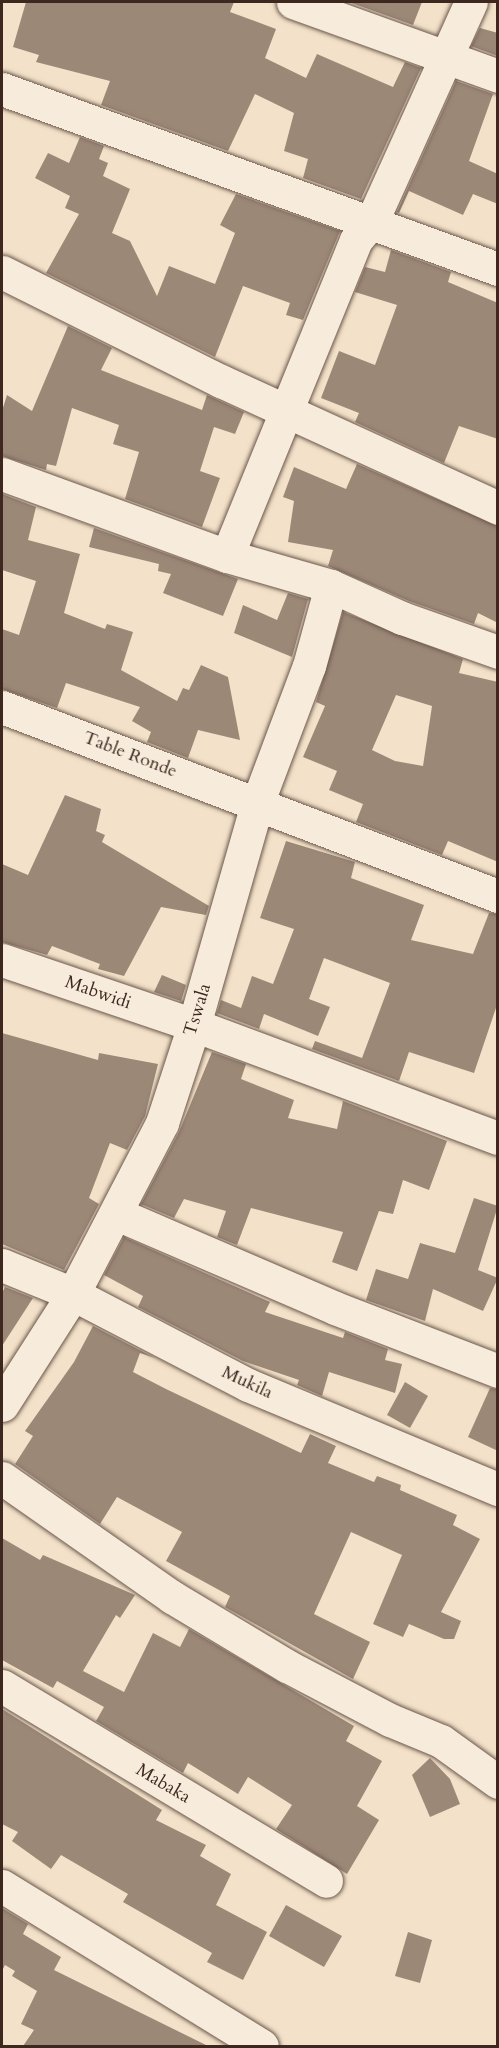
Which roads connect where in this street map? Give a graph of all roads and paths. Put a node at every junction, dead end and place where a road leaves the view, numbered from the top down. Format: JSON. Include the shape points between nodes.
{"nodes":[{"id":1,"x":293,"y":2,"type":"edge"},
{"id":2,"x":471,"y":2,"type":"edge"},
{"id":3,"x":444,"y":56,"type":"junction"},
{"id":4,"x":498,"y":76,"type":"edge"},
{"id":5,"x":2,"y":89,"type":"edge"},
{"id":6,"x":372,"y":221,"type":"junction"},
{"id":7,"x":498,"y":269,"type":"edge"},
{"id":8,"x":2,"y":272,"type":"edge"},
{"id":9,"x":289,"y":410,"type":"junction"},
{"id":10,"x":2,"y":474,"type":"edge"},
{"id":11,"x":498,"y":508,"type":"edge"},
{"id":12,"x":227,"y":556,"type":"junction"},
{"id":13,"x":331,"y":586,"type":"junction"},
{"id":14,"x":498,"y":652,"type":"edge"},
{"id":15,"x":2,"y":707,"type":"edge"},
{"id":16,"x":257,"y":804,"type":"junction"},
{"id":17,"x":498,"y":896,"type":"edge"},
{"id":18,"x":2,"y":960,"type":"edge"},
{"id":19,"x":194,"y":1025,"type":"junction"},
{"id":20,"x":498,"y":1138,"type":"edge"},
{"id":21,"x":117,"y":1214,"type":"junction"},
{"id":22,"x":2,"y":1265,"type":"edge"},
{"id":23,"x":73,"y":1294,"type":"junction"},
{"id":24,"x":498,"y":1371,"type":"edge"},
{"id":25,"x":2,"y":1405,"type":"edge"},
{"id":26,"x":2,"y":1479,"type":"edge"},
{"id":27,"x":498,"y":1489,"type":"edge"},
{"id":28,"x":2,"y":1686,"type":"edge"},
{"id":29,"x":498,"y":1782,"type":"edge"},
{"id":30,"x":326,"y":1881,"type":"dead end"},
{"id":31,"x":2,"y":1886,"type":"edge"},
{"id":32,"x":262,"y":2046,"type":"edge"}],
"edges":[{"from":1,"to":3,"type":"street"},
{"from":2,"to":3,"type":"street"},
{"from":3,"to":4,"type":"street"},
{"from":3,"to":6,"type":"street"},
{"from":5,"to":6,"type":"street"},
{"from":6,"to":7,"type":"street"},
{"from":6,"to":9,"type":"street","via":[[356,240]]},
{"from":8,"to":9,"type":"street"},
{"from":9,"to":11,"type":"street"},
{"from":9,"to":12,"type":"street"},
{"from":10,"to":12,"type":"street"},
{"from":12,"to":13,"type":"street"},
{"from":13,"to":14,"type":"street","via":[[402,618]]},
{"from":13,"to":16,"type":"street","name":"Tswala","via":[[309,666]]},
{"from":15,"to":16,"type":"street","name":"Table Ronde"},
{"from":16,"to":17,"type":"street","name":"Table Ronde"},
{"from":16,"to":19,"type":"street","name":"Tswala"},
{"from":18,"to":19,"type":"street","name":"Mabwidi"},
{"from":19,"to":20,"type":"street","name":"Mabwidi"},
{"from":19,"to":21,"type":"street","name":"Tswala","via":[[162,1123]]},
{"from":21,"to":23,"type":"street","name":"Tswala"},
{"from":21,"to":24,"type":"street","via":[[325,1304]]},
{"from":22,"to":23,"type":"street","name":"Mukila"},
{"from":23,"to":25,"type":"street","name":"Tswala"},
{"from":23,"to":27,"type":"street","name":"Mukila","via":[[248,1385]]},
{"from":26,"to":29,"type":"street","via":[[172,1597],[287,1666],[390,1720],[441,1741]]},
{"from":28,"to":30,"type":"street","name":"Mabaka"},
{"from":31,"to":32,"type":"street"}]}
